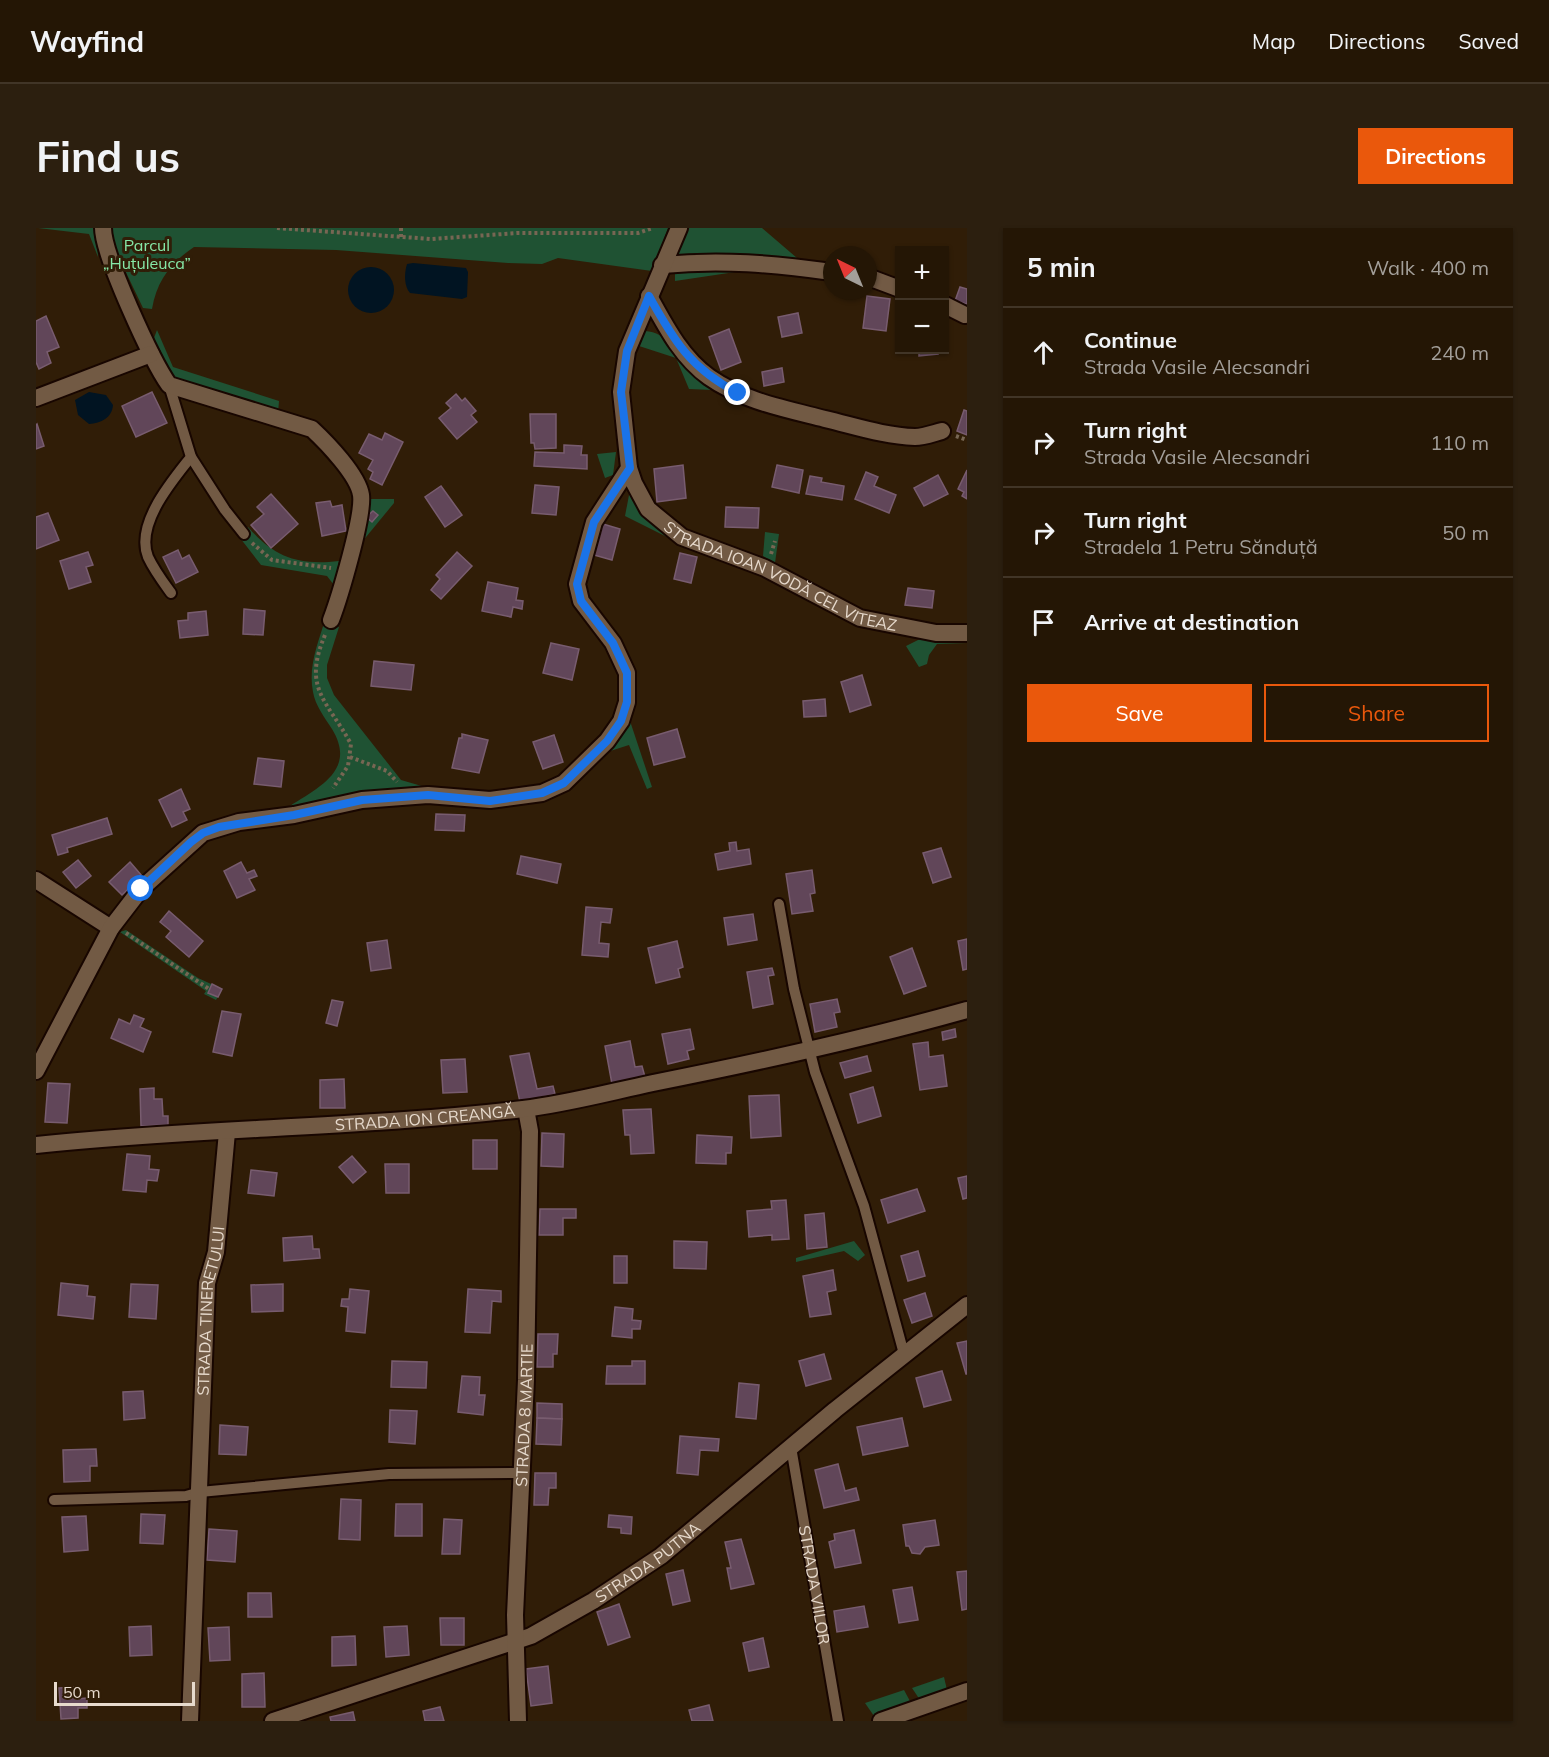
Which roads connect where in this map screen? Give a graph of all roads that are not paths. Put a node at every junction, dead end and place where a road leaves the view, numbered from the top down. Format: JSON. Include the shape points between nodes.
{"nodes":[{"id":1,"x":103,"y":228,"type":"edge"},
{"id":2,"x":679,"y":228,"type":"edge"},
{"id":3,"x":662,"y":265,"type":"junction"},
{"id":4,"x":823,"y":271,"type":"edge"},
{"id":5,"x":877,"y":280,"type":"edge"},
{"id":6,"x":895,"y":287,"type":"edge"},
{"id":7,"x":649,"y":296,"type":"junction"},
{"id":8,"x":949,"y":307,"type":"edge"},
{"id":9,"x":965,"y":315,"type":"dead end"},
{"id":10,"x":151,"y":354,"type":"junction"},
{"id":11,"x":169,"y":386,"type":"junction"},
{"id":12,"x":36,"y":398,"type":"edge"},
{"id":13,"x":942,"y":431,"type":"dead end"},
{"id":14,"x":190,"y":457,"type":"junction"},
{"id":15,"x":630,"y":468,"type":"junction"},
{"id":16,"x":244,"y":534,"type":"road end"},
{"id":17,"x":171,"y":593,"type":"dead end"},
{"id":18,"x":331,"y":620,"type":"road end"},
{"id":19,"x":967,"y":633,"type":"edge"},
{"id":20,"x":36,"y":880,"type":"edge"},
{"id":21,"x":779,"y":904,"type":"dead end"},
{"id":22,"x":113,"y":925,"type":"junction"},
{"id":23,"x":967,"y":1010,"type":"edge"},
{"id":24,"x":809,"y":1050,"type":"junction"},
{"id":25,"x":36,"y":1071,"type":"edge"},
{"id":26,"x":526,"y":1109,"type":"junction"},
{"id":27,"x":227,"y":1132,"type":"junction"},
{"id":28,"x":36,"y":1144,"type":"edge"},
{"id":29,"x":967,"y":1305,"type":"edge"},
{"id":30,"x":904,"y":1354,"type":"junction"},
{"id":31,"x":791,"y":1447,"type":"junction"},
{"id":32,"x":520,"y":1473,"type":"junction"},
{"id":33,"x":200,"y":1492,"type":"junction"},
{"id":34,"x":54,"y":1500,"type":"dead end"},
{"id":35,"x":516,"y":1641,"type":"junction"},
{"id":36,"x":967,"y":1691,"type":"edge"},
{"id":37,"x":190,"y":1721,"type":"edge"},
{"id":38,"x":273,"y":1721,"type":"edge"},
{"id":39,"x":518,"y":1721,"type":"edge"},
{"id":40,"x":838,"y":1721,"type":"edge"},
{"id":41,"x":881,"y":1721,"type":"edge"}],
"edges":[{"from":1,"to":10,"type":"street","via":[[104,244]]},
{"from":2,"to":3,"type":"street","name":"STRADA IOAN VODĂ CEL VITEAZ"},
{"from":3,"to":4,"type":"street","via":[[756,262]]},
{"from":3,"to":7,"type":"street","name":"STRADA IOAN VODĂ CEL VITEAZ"},
{"from":5,"to":6,"type":"street"},
{"from":7,"to":13,"type":"street","via":[[694,364],[738,393],[787,411],[882,434],[919,437]]},
{"from":7,"to":15,"type":"street","name":"STRADA IOAN VODĂ CEL VITEAZ","via":[[627,351],[621,392]]},
{"from":8,"to":9,"type":"street"},
{"from":10,"to":11,"type":"street"},
{"from":10,"to":12,"type":"street"},
{"from":11,"to":14,"type":"lane"},
{"from":11,"to":18,"type":"street","via":[[312,429],[347,470],[361,494],[342,593]]},
{"from":14,"to":16,"type":"lane"},
{"from":14,"to":17,"type":"lane","via":[[159,499],[147,533],[148,556]]},
{"from":15,"to":19,"type":"street","name":"STRADA IOAN VODĂ CEL VITEAZ","via":[[648,509],[682,537],[765,568],[860,618],[936,633]]},
{"from":15,"to":22,"type":"street","via":[[594,522],[577,584],[581,601],[613,643],[624,665],[628,694],[621,721],[572,777],[556,789],[490,801],[413,796],[362,800],[239,822],[203,833],[141,889]]},
{"from":20,"to":22,"type":"street"},
{"from":21,"to":24,"type":"lane"},
{"from":22,"to":25,"type":"street"},
{"from":23,"to":24,"type":"street","name":"STRADA ION CREANGĂ"},
{"from":24,"to":26,"type":"street","name":"STRADA ION CREANGĂ"},
{"from":24,"to":30,"type":"lane","via":[[864,1206]]},
{"from":26,"to":27,"type":"street","name":"STRADA ION CREANGĂ"},
{"from":26,"to":32,"type":"street","name":"STRADA 8 MARTIE","via":[[530,1131],[529,1282]]},
{"from":27,"to":28,"type":"street","name":"STRADA ION CREANGĂ"},
{"from":27,"to":33,"type":"street","name":"STRADA TINERETULUI","via":[[216,1252],[207,1284]]},
{"from":29,"to":30,"type":"street","name":"STRADA PUTNA"},
{"from":30,"to":31,"type":"street","name":"STRADA PUTNA"},
{"from":31,"to":35,"type":"street","name":"STRADA PUTNA","via":[[661,1556],[545,1629]]},
{"from":31,"to":40,"type":"lane","name":"STRADA VIILOR"},
{"from":32,"to":33,"type":"lane","via":[[389,1474]]},
{"from":32,"to":35,"type":"street","name":"STRADA 8 MARTIE"},
{"from":33,"to":34,"type":"lane","via":[[186,1496]]},
{"from":33,"to":37,"type":"street","name":"STRADA TINERETULUI"},
{"from":35,"to":38,"type":"street","name":"STRADA PUTNA"},
{"from":35,"to":39,"type":"street","name":"STRADA 8 MARTIE"},
{"from":36,"to":41,"type":"street"}]}
